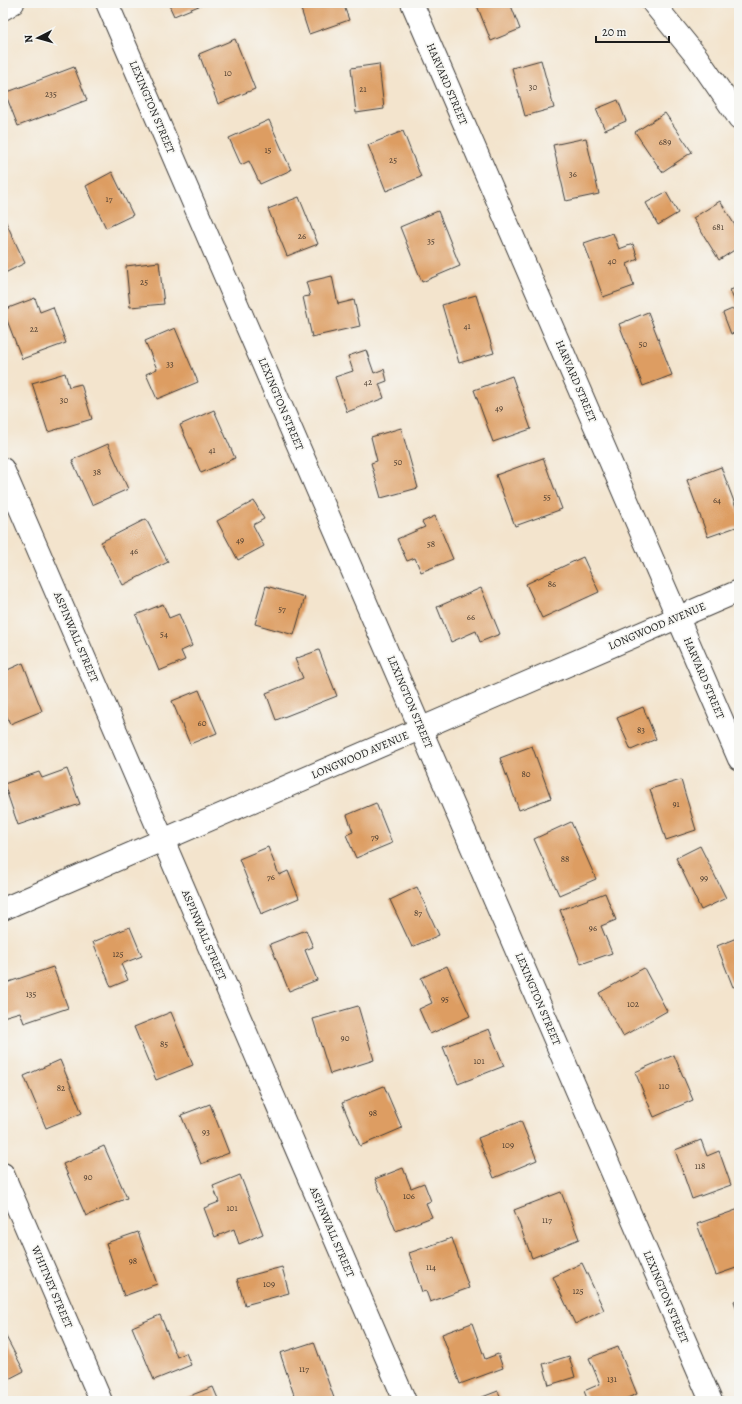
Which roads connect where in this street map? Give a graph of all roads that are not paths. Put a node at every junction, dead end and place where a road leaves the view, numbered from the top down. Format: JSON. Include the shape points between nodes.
{"nodes":[{"id":1,"x":13,"y":3,"type":"edge"},
{"id":2,"x":107,"y":3,"type":"edge"},
{"id":3,"x":412,"y":3,"type":"edge"},
{"id":4,"x":653,"y":3,"type":"edge"},
{"id":5,"x":3,"y":10,"type":"edge"},
{"id":6,"x":739,"y":118,"type":"edge"},
{"id":7,"x":3,"y":469,"type":"edge"},
{"id":8,"x":739,"y":591,"type":"edge"},
{"id":9,"x":678,"y":617,"type":"junction"},
{"id":10,"x":421,"y":728,"type":"junction"},
{"id":11,"x":739,"y":759,"type":"edge"},
{"id":12,"x":164,"y":840,"type":"junction"},
{"id":13,"x":3,"y":909,"type":"edge"},
{"id":14,"x":3,"y":1174,"type":"edge"},
{"id":15,"x":100,"y":1401,"type":"edge"},
{"id":16,"x":405,"y":1401,"type":"edge"},
{"id":17,"x":711,"y":1401,"type":"edge"}],
"edges":[{"from":1,"to":5,"type":"street"},
{"from":2,"to":10,"type":"street","name":"LEXINGTON STREET"},
{"from":3,"to":9,"type":"street","name":"HARVARD STREET"},
{"from":4,"to":6,"type":"street","via":[[697,57]]},
{"from":7,"to":12,"type":"street","name":"ASPINWALL STREET"},
{"from":8,"to":9,"type":"street","name":"LONGWOOD AVENUE"},
{"from":9,"to":10,"type":"street","name":"LONGWOOD AVENUE"},
{"from":9,"to":11,"type":"street","name":"HARVARD STREET"},
{"from":10,"to":12,"type":"street","name":"LONGWOOD AVENUE"},
{"from":10,"to":17,"type":"street","name":"LEXINGTON STREET"},
{"from":12,"to":13,"type":"street","name":"LONGWOOD AVENUE"},
{"from":12,"to":16,"type":"street","name":"ASPINWALL STREET"},
{"from":14,"to":15,"type":"street","name":"WHITNEY STREET"}]}
